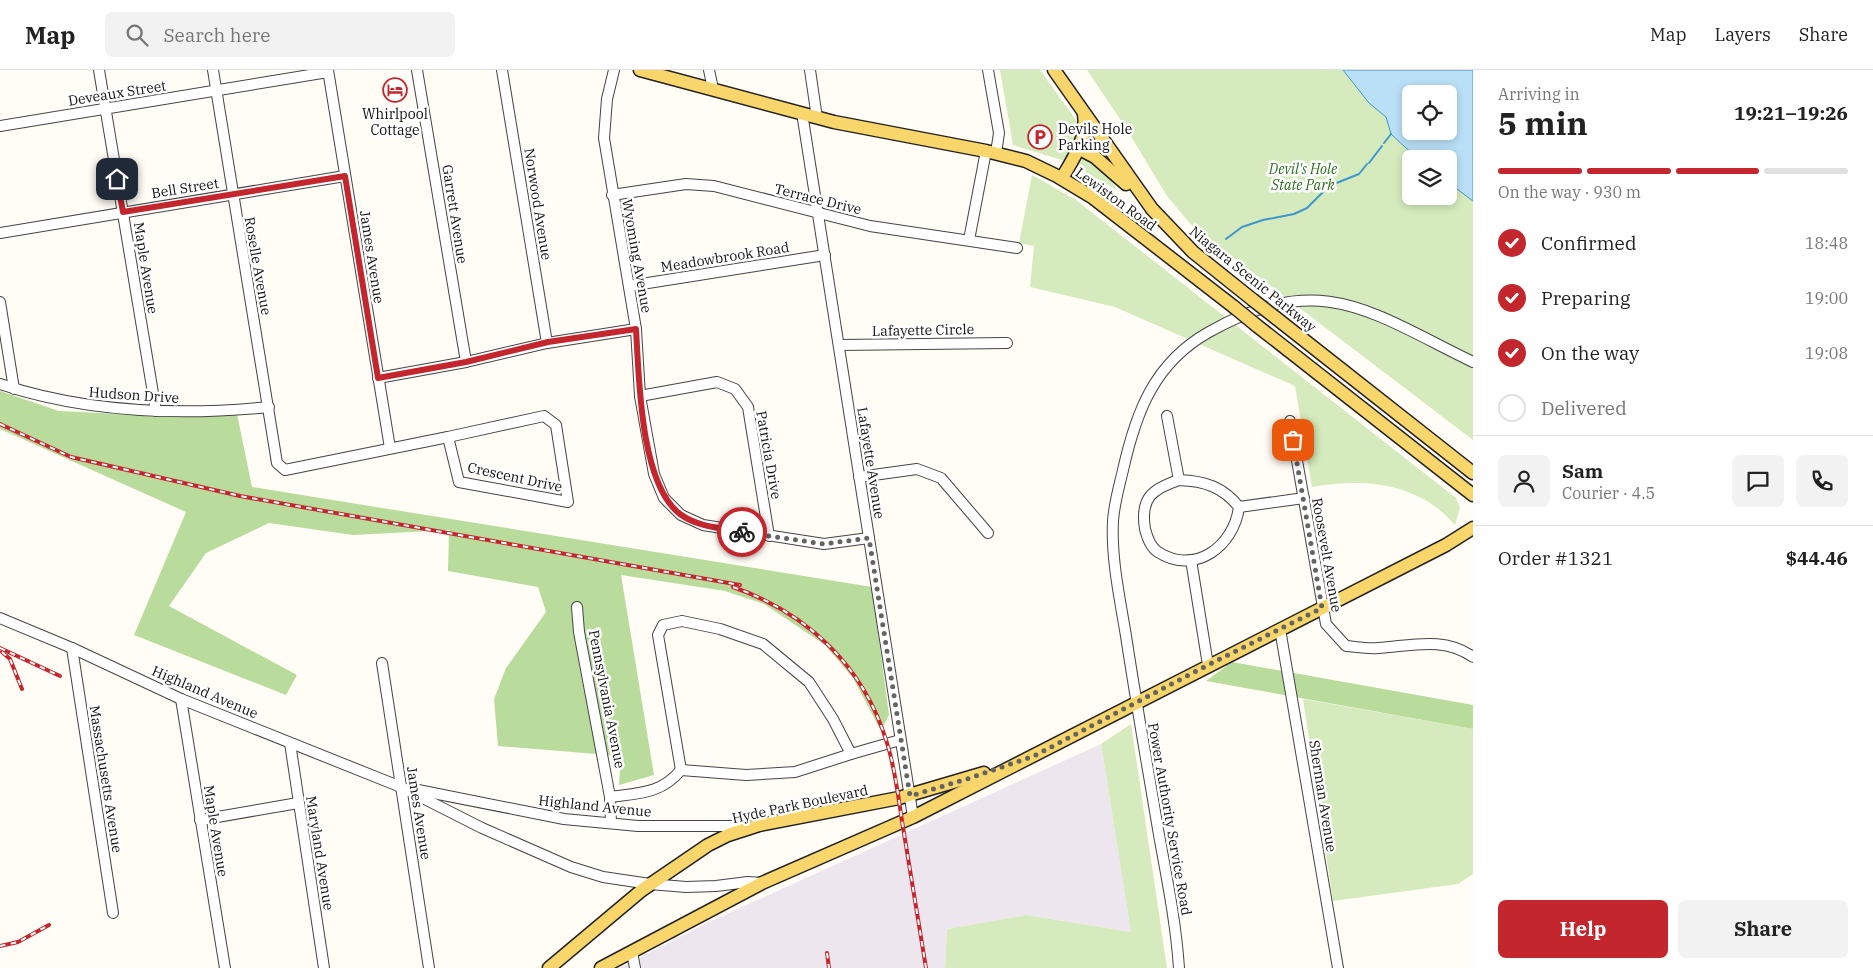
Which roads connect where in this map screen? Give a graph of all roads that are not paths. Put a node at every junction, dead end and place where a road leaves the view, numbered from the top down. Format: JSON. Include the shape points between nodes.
{"nodes":[{"id":1,"x":99,"y":70,"type":"edge"},
{"id":2,"x":213,"y":70,"type":"edge"},
{"id":3,"x":417,"y":70,"type":"edge"},
{"id":4,"x":502,"y":70,"type":"edge"},
{"id":5,"x":614,"y":70,"type":"edge"},
{"id":6,"x":640,"y":70,"type":"edge"},
{"id":7,"x":709,"y":70,"type":"edge"},
{"id":8,"x":810,"y":70,"type":"edge"},
{"id":9,"x":988,"y":70,"type":"edge"},
{"id":10,"x":1054,"y":70,"type":"edge"},
{"id":11,"x":328,"y":71,"type":"edge"},
{"id":12,"x":713,"y":89,"type":"junction"},
{"id":13,"x":216,"y":90,"type":"junction"},
{"id":14,"x":106,"y":108,"type":"junction"},
{"id":15,"x":802,"y":113,"type":"junction"},
{"id":16,"x":1084,"y":114,"type":"junction"},
{"id":17,"x":817,"y":118,"type":"junction"},
{"id":18,"x":0,"y":126,"type":"edge"},
{"id":19,"x":1078,"y":148,"type":"junction"},
{"id":20,"x":991,"y":152,"type":"junction"},
{"id":21,"x":345,"y":176,"type":"junction"},
{"id":22,"x":1062,"y":178,"type":"junction"},
{"id":23,"x":232,"y":194,"type":"junction"},
{"id":24,"x":612,"y":195,"type":"junction"},
{"id":25,"x":1144,"y":200,"type":"junction"},
{"id":26,"x":123,"y":212,"type":"junction"},
{"id":27,"x":818,"y":213,"type":"junction"},
{"id":28,"x":0,"y":233,"type":"edge"},
{"id":29,"x":969,"y":240,"type":"junction"},
{"id":30,"x":1017,"y":248,"type":"dead end"},
{"id":31,"x":825,"y":255,"type":"junction"},
{"id":32,"x":629,"y":286,"type":"junction"},
{"id":33,"x":0,"y":302,"type":"edge"},
{"id":34,"x":636,"y":329,"type":"junction"},
{"id":35,"x":548,"y":342,"type":"junction"},
{"id":36,"x":1007,"y":343,"type":"dead end"},
{"id":37,"x":839,"y":345,"type":"junction"},
{"id":38,"x":466,"y":362,"type":"junction"},
{"id":39,"x":1473,"y":362,"type":"edge"},
{"id":40,"x":378,"y":378,"type":"junction"},
{"id":41,"x":0,"y":384,"type":"edge"},
{"id":42,"x":14,"y":389,"type":"junction"},
{"id":43,"x":640,"y":396,"type":"junction"},
{"id":44,"x":269,"y":407,"type":"junction"},
{"id":45,"x":156,"y":412,"type":"junction"},
{"id":46,"x":1167,"y":416,"type":"dead end"},
{"id":47,"x":1290,"y":421,"type":"dead end"},
{"id":48,"x":448,"y":437,"type":"junction"},
{"id":49,"x":390,"y":448,"type":"junction"},
{"id":50,"x":1473,"y":473,"type":"edge"},
{"id":51,"x":860,"y":477,"type":"junction"},
{"id":52,"x":1180,"y":480,"type":"junction"},
{"id":53,"x":1473,"y":495,"type":"edge"},
{"id":54,"x":1304,"y":498,"type":"junction"},
{"id":55,"x":1240,"y":508,"type":"junction"},
{"id":56,"x":1473,"y":528,"type":"edge"},
{"id":57,"x":988,"y":533,"type":"dead end"},
{"id":58,"x":769,"y":536,"type":"junction"},
{"id":59,"x":869,"y":538,"type":"junction"},
{"id":60,"x":1191,"y":560,"type":"junction"},
{"id":61,"x":577,"y":607,"type":"dead end"},
{"id":62,"x":1322,"y":608,"type":"junction"},
{"id":63,"x":0,"y":618,"type":"edge"},
{"id":64,"x":1280,"y":629,"type":"junction"},
{"id":65,"x":72,"y":648,"type":"junction"},
{"id":66,"x":1473,"y":657,"type":"edge"},
{"id":67,"x":382,"y":662,"type":"dead end"},
{"id":68,"x":1208,"y":665,"type":"junction"},
{"id":69,"x":181,"y":699,"type":"junction"},
{"id":70,"x":1136,"y":704,"type":"junction"},
{"id":71,"x":900,"y":740,"type":"junction"},
{"id":72,"x":290,"y":743,"type":"junction"},
{"id":73,"x":851,"y":754,"type":"junction"},
{"id":74,"x":1034,"y":756,"type":"junction"},
{"id":75,"x":681,"y":770,"type":"junction"},
{"id":76,"x":401,"y":787,"type":"junction"},
{"id":77,"x":610,"y":796,"type":"junction"},
{"id":78,"x":910,"y":796,"type":"junction"},
{"id":79,"x":298,"y":803,"type":"junction"},
{"id":80,"x":913,"y":817,"type":"junction"},
{"id":81,"x":200,"y":820,"type":"junction"},
{"id":82,"x":611,"y":823,"type":"junction"},
{"id":83,"x":759,"y":825,"type":"junction"},
{"id":84,"x":650,"y":884,"type":"junction"},
{"id":85,"x":762,"y":884,"type":"junction"},
{"id":86,"x":113,"y":913,"type":"dead end"},
{"id":87,"x":632,"y":952,"type":"junction"},
{"id":88,"x":225,"y":968,"type":"edge"},
{"id":89,"x":324,"y":968,"type":"edge"},
{"id":90,"x":430,"y":968,"type":"edge"},
{"id":91,"x":549,"y":968,"type":"edge"},
{"id":92,"x":601,"y":968,"type":"edge"},
{"id":93,"x":635,"y":968,"type":"edge"},
{"id":94,"x":1179,"y":968,"type":"edge"},
{"id":95,"x":1338,"y":968,"type":"edge"}],
"edges":[{"from":1,"to":14,"type":"street","name":"Maple Avenue"},
{"from":2,"to":13,"type":"street","name":"Roselle Avenue"},
{"from":3,"to":38,"type":"street","name":"Garrett Avenue"},
{"from":4,"to":35,"type":"street","name":"Norwood Avenue"},
{"from":5,"to":24,"type":"street","name":"Wyoming Avenue","via":[[607,99],[604,138]]},
{"from":6,"to":12,"type":"main road","name":"Lewiston Road"},
{"from":7,"to":12,"type":"street"},
{"from":8,"to":17,"type":"street"},
{"from":9,"to":20,"type":"street","via":[[999,133]]},
{"from":10,"to":16,"type":"main road","name":"Niagara Scenic Parkway"},
{"from":11,"to":13,"type":"street","name":"Deveaux Street"},
{"from":11,"to":21,"type":"street","name":"James Avenue"},
{"from":12,"to":15,"type":"main road","name":"Lewiston Road"},
{"from":13,"to":14,"type":"street","name":"Deveaux Street"},
{"from":13,"to":23,"type":"street","name":"Roselle Avenue"},
{"from":14,"to":18,"type":"street","name":"Deveaux Street"},
{"from":14,"to":26,"type":"street","name":"Maple Avenue"},
{"from":15,"to":17,"type":"main road","name":"Lewiston Road"},
{"from":15,"to":27,"type":"street","name":"Lafayette Avenue"},
{"from":16,"to":19,"type":"main road","via":[[1085,126]]},
{"from":16,"to":25,"type":"main road","name":"Niagara Scenic Parkway"},
{"from":17,"to":20,"type":"main road","name":"Lewiston Road"},
{"from":19,"to":22,"type":"main road"},
{"from":19,"to":25,"type":"main road","via":[[1096,157]]},
{"from":20,"to":22,"type":"main road","name":"Lewiston Road","via":[[1026,161]]},
{"from":20,"to":29,"type":"street"},
{"from":21,"to":23,"type":"street","name":"Bell Street"},
{"from":21,"to":40,"type":"street","name":"James Avenue"},
{"from":22,"to":53,"type":"main road","name":"Lewiston Road","bridge":true,"via":[[1116,215]]},
{"from":23,"to":26,"type":"street","name":"Bell Street"},
{"from":23,"to":44,"type":"street","name":"Roselle Avenue"},
{"from":24,"to":27,"type":"street","name":"Terrace Drive","via":[[686,184],[704,185]]},
{"from":24,"to":32,"type":"street","name":"Wyoming Avenue"},
{"from":25,"to":50,"type":"main road","name":"Niagara Scenic Parkway","bridge":true,"via":[[1189,248]]},
{"from":26,"to":28,"type":"street","name":"Bell Street"},
{"from":26,"to":45,"type":"street","name":"Maple Avenue"},
{"from":27,"to":29,"type":"street","name":"Terrace Drive","via":[[882,228]]},
{"from":27,"to":31,"type":"street","name":"Lafayette Avenue"},
{"from":29,"to":30,"type":"street","name":"Terrace Drive"},
{"from":31,"to":32,"type":"street","name":"Meadowbrook Road"},
{"from":31,"to":37,"type":"street","name":"Lafayette Avenue"},
{"from":32,"to":34,"type":"street","name":"Wyoming Avenue"},
{"from":33,"to":42,"type":"street"},
{"from":34,"to":35,"type":"street"},
{"from":34,"to":43,"type":"street","name":"Wyoming Avenue"},
{"from":35,"to":38,"type":"street"},
{"from":36,"to":37,"type":"street","name":"Lafayette Circle"},
{"from":37,"to":51,"type":"street","name":"Lafayette Avenue"},
{"from":38,"to":40,"type":"street"},
{"from":39,"to":70,"type":"street","name":"Power Authority Service Road","via":[[1359,308],[1319,299],[1285,302],[1252,312],[1202,336],[1176,357],[1152,386],[1136,420],[1113,515],[1116,564]]},
{"from":40,"to":49,"type":"street","name":"James Avenue"},
{"from":41,"to":42,"type":"street","name":"Hudson Drive"},
{"from":42,"to":45,"type":"street","name":"Hudson Drive","via":[[79,405]]},
{"from":43,"to":58,"type":"street","name":"Wyoming Avenue","via":[[654,474],[664,498],[681,515],[703,525]]},
{"from":43,"to":58,"type":"street","name":"Patricia Drive","via":[[717,382],[735,389],[748,407]]},
{"from":44,"to":45,"type":"street","name":"Hudson Drive","via":[[212,413]]},
{"from":44,"to":49,"type":"street","name":"Crescent Drive","via":[[277,463],[284,470]]},
{"from":46,"to":52,"type":"street"},
{"from":47,"to":54,"type":"street","name":"Roosevelt Avenue"},
{"from":48,"to":48,"type":"street","name":"Crescent Drive","via":[[544,416],[556,425],[568,502],[459,482]]},
{"from":48,"to":49,"type":"street","name":"Crescent Drive"},
{"from":51,"to":57,"type":"street","via":[[917,469],[941,478]]},
{"from":51,"to":59,"type":"street","name":"Lafayette Avenue"},
{"from":52,"to":55,"type":"street","via":[[1199,481],[1219,488]]},
{"from":52,"to":60,"type":"street","via":[[1154,491],[1142,513],[1147,538],[1157,551],[1173,558]]},
{"from":54,"to":55,"type":"street"},
{"from":54,"to":62,"type":"street","name":"Roosevelt Avenue"},
{"from":55,"to":60,"type":"street","via":[[1226,542],[1213,552]]},
{"from":56,"to":62,"type":"main road","name":"Hyde Park Boulevard"},
{"from":58,"to":59,"type":"street","name":"Wyoming Avenue","via":[[824,544]]},
{"from":59,"to":71,"type":"street","name":"Lafayette Avenue"},
{"from":60,"to":68,"type":"street"},
{"from":61,"to":77,"type":"street","name":"Pennsylvania Avenue"},
{"from":62,"to":64,"type":"main road","name":"Hyde Park Boulevard"},
{"from":62,"to":66,"type":"street","name":"Roosevelt Avenue","via":[[1326,624],[1346,646],[1376,648],[1427,642],[1451,646]]},
{"from":63,"to":65,"type":"street","name":"Highland Avenue"},
{"from":64,"to":68,"type":"main road","name":"Hyde Park Boulevard"},
{"from":64,"to":95,"type":"street","name":"Sherman Avenue"},
{"from":65,"to":69,"type":"street","name":"Highland Avenue"},
{"from":65,"to":86,"type":"street","name":"Massachusetts Avenue"},
{"from":67,"to":76,"type":"street","name":"James Avenue"},
{"from":68,"to":70,"type":"main road","name":"Hyde Park Boulevard"},
{"from":69,"to":72,"type":"street","name":"Highland Avenue"},
{"from":69,"to":81,"type":"street","name":"Maple Avenue"},
{"from":70,"to":74,"type":"main road","name":"Hyde Park Boulevard"},
{"from":70,"to":94,"type":"street","name":"Power Authority Service Road","via":[[1174,919]]},
{"from":71,"to":73,"type":"street"},
{"from":71,"to":78,"type":"street","name":"Lafayette Avenue"},
{"from":72,"to":76,"type":"street","name":"Highland Avenue"},
{"from":72,"to":79,"type":"street","name":"Maryland Avenue"},
{"from":73,"to":75,"type":"street","via":[[796,772],[746,775]]},
{"from":73,"to":75,"type":"street","via":[[810,682],[763,644],[720,629],[682,621],[663,625],[658,636]]},
{"from":74,"to":78,"type":"main road","name":"Hyde Park Boulevard"},
{"from":74,"to":80,"type":"main road","name":"Hyde Park Boulevard"},
{"from":75,"to":77,"type":"street","via":[[666,785],[653,790]]},
{"from":76,"to":82,"type":"street","name":"Highland Avenue","via":[[546,816]]},
{"from":76,"to":84,"type":"street","name":"Highland Avenue","via":[[482,828],[572,867],[603,877]]},
{"from":76,"to":90,"type":"street","name":"James Avenue"},
{"from":77,"to":82,"type":"street","name":"Pennsylvania Avenue"},
{"from":78,"to":80,"type":"street","name":"Lafayette Avenue"},
{"from":78,"to":83,"type":"main road","name":"Hyde Park Boulevard"},
{"from":79,"to":81,"type":"street"},
{"from":79,"to":89,"type":"street","name":"Maryland Avenue"},
{"from":80,"to":85,"type":"main road","name":"Hyde Park Boulevard"},
{"from":81,"to":88,"type":"street","name":"Maple Avenue"},
{"from":82,"to":83,"type":"street","name":"Highland Avenue","via":[[683,827]]},
{"from":83,"to":84,"type":"main road","name":"Hyde Park Boulevard","via":[[722,838]]},
{"from":84,"to":85,"type":"street","name":"Highland Avenue","via":[[686,887],[748,882]]},
{"from":84,"to":91,"type":"main road","name":"Hyde Park Boulevard"},
{"from":85,"to":87,"type":"main road","name":"Hyde Park Boulevard"},
{"from":87,"to":92,"type":"main road","name":"Hyde Park Boulevard"},
{"from":87,"to":93,"type":"street"}]}
